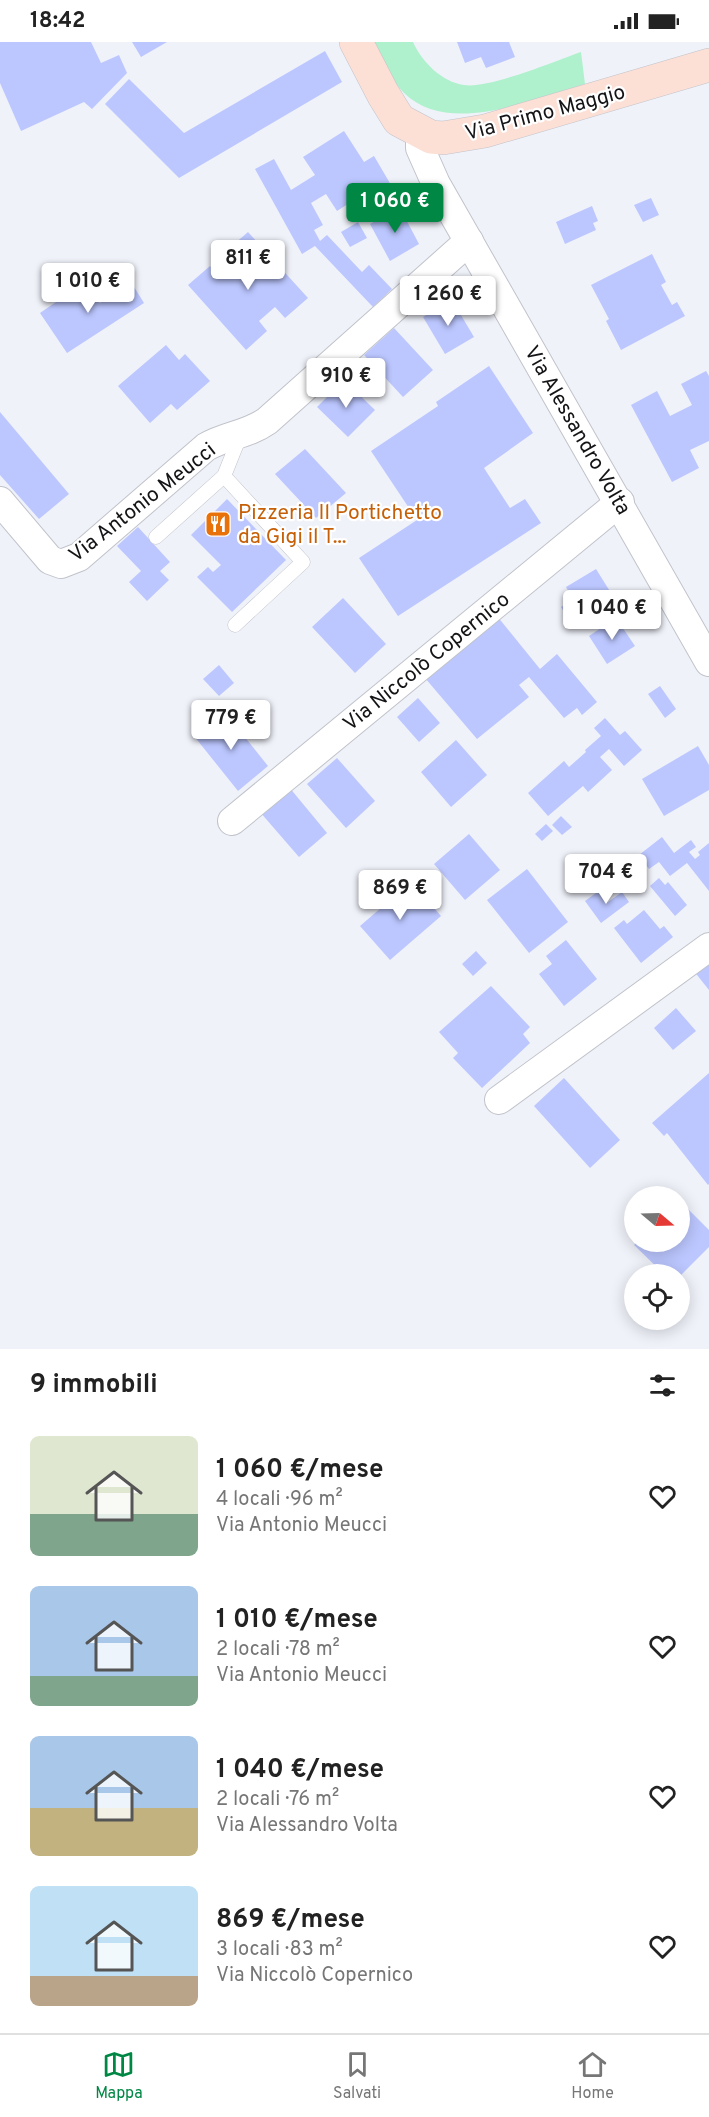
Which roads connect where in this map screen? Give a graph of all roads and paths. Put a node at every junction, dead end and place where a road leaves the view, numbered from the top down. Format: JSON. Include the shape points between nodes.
{"nodes":[{"id":1,"x":356,"y":42,"type":"edge"},
{"id":2,"x":709,"y":65,"type":"edge"},
{"id":3,"x":420,"y":132,"type":"junction"},
{"id":4,"x":469,"y":240,"type":"junction"},
{"id":5,"x":240,"y":436,"type":"junction"},
{"id":6,"x":224,"y":476,"type":"junction"},
{"id":7,"x":0,"y":501,"type":"edge"},
{"id":8,"x":620,"y":502,"type":"junction"},
{"id":9,"x":156,"y":537,"type":"dead end"},
{"id":10,"x":235,"y":625,"type":"dead end"},
{"id":11,"x":709,"y":662,"type":"edge"},
{"id":12,"x":232,"y":821,"type":"dead end"},
{"id":13,"x":709,"y":947,"type":"edge"},
{"id":14,"x":499,"y":1100,"type":"dead end"}],
"edges":[{"from":1,"to":3,"type":"main road","name":"Via Primo Maggio","via":[[399,120]]},
{"from":2,"to":3,"type":"main road","name":"Via Primo Maggio","via":[[477,132],[443,138]]},
{"from":3,"to":4,"type":"street","name":"Via Alessandro Volta","via":[[425,162]]},
{"from":4,"to":5,"type":"street","name":"Via Antonio Meucci","via":[[267,421]]},
{"from":4,"to":8,"type":"street","name":"Via Alessandro Volta"},
{"from":5,"to":6,"type":"lane","name":"Via Antonio Meucci"},
{"from":5,"to":7,"type":"street","name":"Via Antonio Meucci","via":[[207,447],[70,562],[50,560]]},
{"from":6,"to":9,"type":"lane","name":"Via Antonio Meucci"},
{"from":6,"to":10,"type":"lane","name":"Via Antonio Meucci","via":[[303,562]]},
{"from":8,"to":11,"type":"street","name":"Via Alessandro Volta"},
{"from":8,"to":12,"type":"street","name":"Via Niccolò Copernico"},
{"from":13,"to":14,"type":"street"}]}
